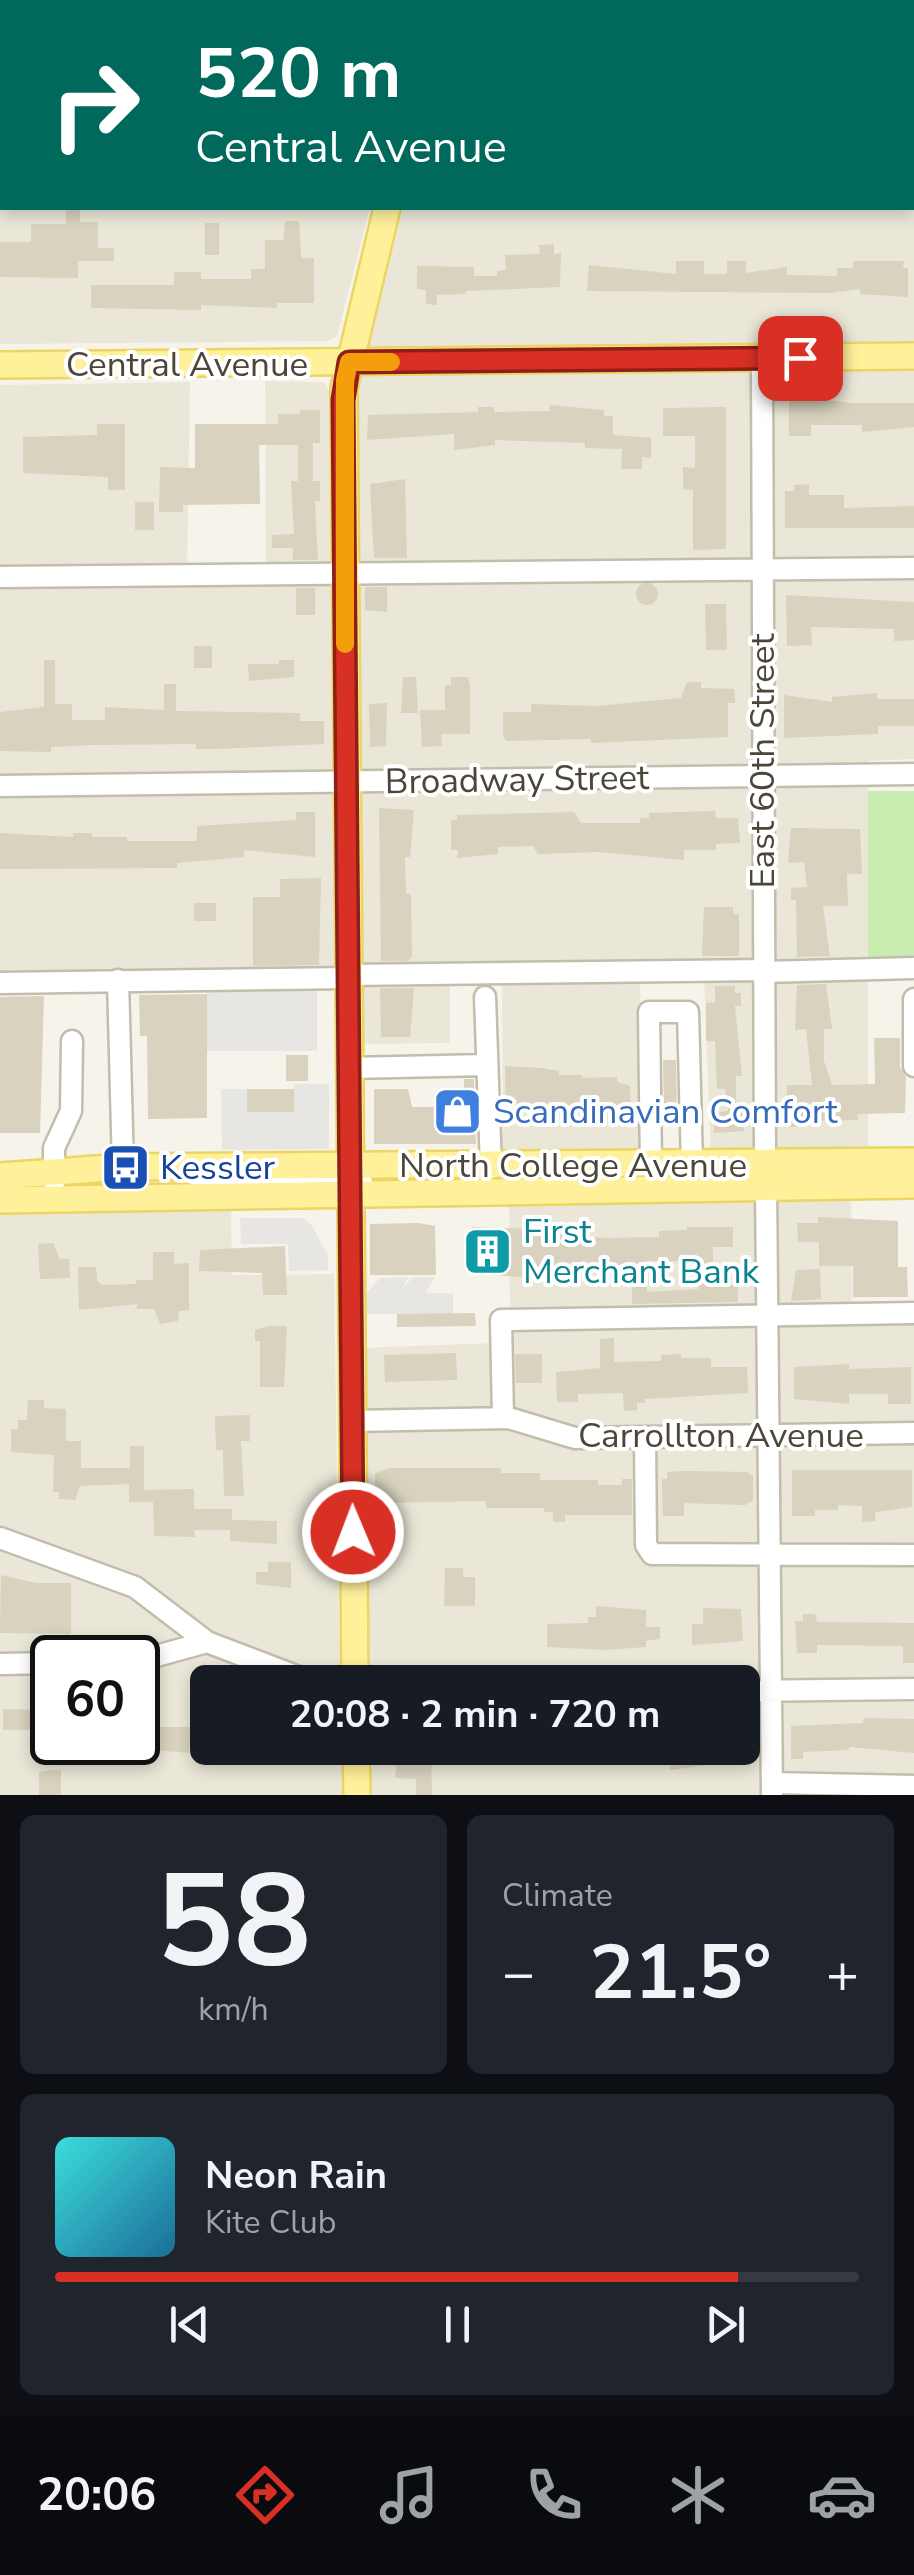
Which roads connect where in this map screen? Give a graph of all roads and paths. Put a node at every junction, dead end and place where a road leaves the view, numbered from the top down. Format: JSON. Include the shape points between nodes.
{"nodes":[{"id":1,"x":387,"y":210,"type":"edge"},
{"id":2,"x":914,"y":356,"type":"edge"},
{"id":3,"x":762,"y":358,"type":"junction"},
{"id":4,"x":349,"y":362,"type":"junction"},
{"id":5,"x":0,"y":365,"type":"edge"},
{"id":6,"x":754,"y":568,"type":"junction"},
{"id":7,"x":914,"y":568,"type":"edge"},
{"id":8,"x":344,"y":573,"type":"junction"},
{"id":9,"x":0,"y":576,"type":"edge"},
{"id":10,"x":914,"y":774,"type":"edge"},
{"id":11,"x":762,"y":776,"type":"junction"},
{"id":12,"x":348,"y":782,"type":"junction"},
{"id":13,"x":0,"y":786,"type":"edge"},
{"id":14,"x":914,"y":968,"type":"edge"},
{"id":15,"x":764,"y":971,"type":"junction"},
{"id":16,"x":349,"y":977,"type":"junction"},
{"id":17,"x":118,"y":980,"type":"junction"},
{"id":18,"x":0,"y":982,"type":"edge"},
{"id":19,"x":485,"y":997,"type":"dead end"},
{"id":20,"x":914,"y":999,"type":"edge"},
{"id":21,"x":72,"y":1041,"type":"dead end"},
{"id":22,"x":487,"y":1064,"type":"junction"},
{"id":23,"x":914,"y":1066,"type":"edge"},
{"id":24,"x":350,"y":1068,"type":"junction"},
{"id":25,"x":914,"y":1162,"type":"edge"},
{"id":26,"x":692,"y":1165,"type":"junction"},
{"id":27,"x":651,"y":1166,"type":"junction"},
{"id":28,"x":123,"y":1168,"type":"junction"},
{"id":29,"x":172,"y":1168,"type":"junction"},
{"id":30,"x":490,"y":1168,"type":"junction"},
{"id":31,"x":914,"y":1173,"type":"edge"},
{"id":32,"x":766,"y":1175,"type":"junction"},
{"id":33,"x":0,"y":1176,"type":"edge"},
{"id":34,"x":351,"y":1181,"type":"junction"},
{"id":35,"x":220,"y":1182,"type":"junction"},
{"id":36,"x":0,"y":1185,"type":"edge"},
{"id":37,"x":54,"y":1185,"type":"junction"},
{"id":38,"x":914,"y":1185,"type":"edge"},
{"id":39,"x":172,"y":1199,"type":"junction"},
{"id":40,"x":0,"y":1200,"type":"edge"},
{"id":41,"x":914,"y":1314,"type":"edge"},
{"id":42,"x":768,"y":1316,"type":"junction"},
{"id":43,"x":503,"y":1418,"type":"junction"},
{"id":44,"x":352,"y":1421,"type":"junction"},
{"id":45,"x":914,"y":1433,"type":"edge"},
{"id":46,"x":769,"y":1435,"type":"junction"},
{"id":47,"x":645,"y":1437,"type":"junction"},
{"id":48,"x":0,"y":1538,"type":"edge"},
{"id":49,"x":770,"y":1556,"type":"junction"},
{"id":50,"x":914,"y":1556,"type":"edge"},
{"id":51,"x":207,"y":1642,"type":"junction"},
{"id":52,"x":160,"y":1655,"type":"edge"},
{"id":53,"x":0,"y":1664,"type":"edge"},
{"id":54,"x":30,"y":1664,"type":"edge"},
{"id":55,"x":267,"y":1665,"type":"edge"},
{"id":56,"x":354,"y":1665,"type":"edge"},
{"id":57,"x":914,"y":1689,"type":"edge"},
{"id":58,"x":760,"y":1691,"type":"edge"},
{"id":59,"x":771,"y":1691,"type":"junction"},
{"id":60,"x":356,"y":1765,"type":"edge"},
{"id":61,"x":914,"y":1786,"type":"edge"},
{"id":62,"x":772,"y":1789,"type":"edge"},
{"id":63,"x":356,"y":1795,"type":"edge"}],
"edges":[{"from":1,"to":4,"type":"main road"},
{"from":2,"to":3,"type":"main road","name":"Central Avenue"},
{"from":3,"to":4,"type":"main road","name":"Central Avenue"},
{"from":3,"to":6,"type":"street","name":"East 60th Street"},
{"from":4,"to":5,"type":"main road","name":"Central Avenue"},
{"from":4,"to":8,"type":"main road"},
{"from":6,"to":7,"type":"street"},
{"from":6,"to":8,"type":"street"},
{"from":6,"to":11,"type":"street","name":"East 60th Street"},
{"from":8,"to":9,"type":"street"},
{"from":8,"to":12,"type":"main road"},
{"from":10,"to":11,"type":"street","name":"Broadway Street"},
{"from":11,"to":12,"type":"street","name":"Broadway Street"},
{"from":11,"to":15,"type":"street","name":"East 60th Street"},
{"from":12,"to":13,"type":"street","name":"Broadway Street"},
{"from":12,"to":16,"type":"main road"},
{"from":14,"to":15,"type":"street"},
{"from":15,"to":16,"type":"street"},
{"from":15,"to":32,"type":"street","name":"East 60th Street"},
{"from":16,"to":17,"type":"street"},
{"from":16,"to":24,"type":"main road"},
{"from":17,"to":18,"type":"street"},
{"from":17,"to":28,"type":"street"},
{"from":19,"to":22,"type":"street"},
{"from":20,"to":23,"type":"street"},
{"from":21,"to":37,"type":"street","via":[[71,1111],[54,1148]]},
{"from":22,"to":24,"type":"street"},
{"from":22,"to":30,"type":"street"},
{"from":24,"to":34,"type":"main road"},
{"from":25,"to":32,"type":"main road","name":"North College Avenue"},
{"from":26,"to":27,"type":"main road","name":"North College Avenue"},
{"from":26,"to":27,"type":"street","via":[[688,1012],[649,1012]]},
{"from":26,"to":32,"type":"main road","name":"North College Avenue"},
{"from":27,"to":30,"type":"main road","name":"North College Avenue"},
{"from":28,"to":29,"type":"main road","name":"North College Avenue"},
{"from":28,"to":37,"type":"main road","name":"North College Avenue","via":[[81,1170]]},
{"from":29,"to":34,"type":"main road","name":"North College Avenue"},
{"from":29,"to":35,"type":"street","name":"North College Avenue"},
{"from":30,"to":34,"type":"main road","name":"North College Avenue"},
{"from":31,"to":34,"type":"street","name":"North College Avenue"},
{"from":32,"to":34,"type":"main road","name":"North College Avenue"},
{"from":32,"to":38,"type":"main road","name":"North College Avenue"},
{"from":32,"to":42,"type":"street","name":"East 60th Street"},
{"from":33,"to":37,"type":"main road","name":"North College Avenue"},
{"from":34,"to":35,"type":"street","name":"North College Avenue"},
{"from":34,"to":39,"type":"main road","name":"North College Avenue"},
{"from":34,"to":44,"type":"main road"},
{"from":35,"to":39,"type":"street","name":"North College Avenue"},
{"from":36,"to":37,"type":"street","name":"North College Avenue"},
{"from":37,"to":39,"type":"main road","name":"North College Avenue","via":[[80,1199]]},
{"from":37,"to":40,"type":"main road","name":"North College Avenue"},
{"from":41,"to":42,"type":"street"},
{"from":42,"to":43,"type":"street","via":[[500,1320]]},
{"from":42,"to":46,"type":"street","name":"East 60th Street"},
{"from":43,"to":44,"type":"street","name":"Carrollton Avenue"},
{"from":43,"to":47,"type":"street","name":"Carrollton Avenue","via":[[574,1438]]},
{"from":44,"to":56,"type":"main road"},
{"from":45,"to":46,"type":"street","name":"Carrollton Avenue"},
{"from":46,"to":47,"type":"street","name":"Carrollton Avenue"},
{"from":46,"to":49,"type":"street","name":"East 60th Street"},
{"from":47,"to":49,"type":"street","via":[[646,1544],[652,1554]]},
{"from":48,"to":51,"type":"street","via":[[135,1586]]},
{"from":49,"to":50,"type":"street"},
{"from":49,"to":59,"type":"street","name":"East 60th Street"},
{"from":51,"to":52,"type":"street"},
{"from":51,"to":55,"type":"street"},
{"from":53,"to":54,"type":"street"},
{"from":57,"to":59,"type":"street"},
{"from":58,"to":59,"type":"street"},
{"from":59,"to":62,"type":"street","name":"East 60th Street"},
{"from":60,"to":63,"type":"main road"},
{"from":61,"to":62,"type":"street"}]}
